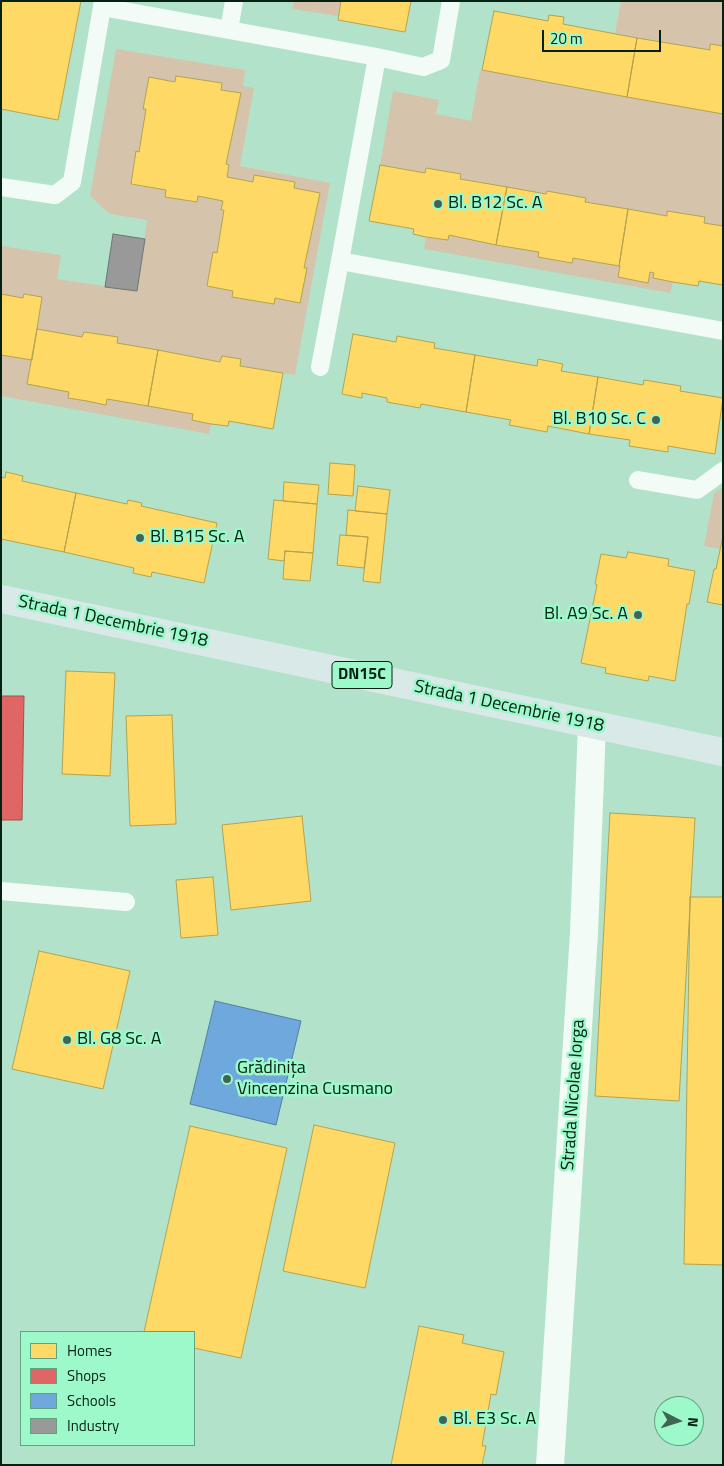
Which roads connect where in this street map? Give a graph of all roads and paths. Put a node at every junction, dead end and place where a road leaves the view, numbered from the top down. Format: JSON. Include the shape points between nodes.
{"nodes":[{"id":1,"x":234,"y":1,"type":"edge"},
{"id":2,"x":452,"y":1,"type":"edge"},
{"id":3,"x":103,"y":4,"type":"edge"},
{"id":4,"x":229,"y":30,"type":"junction"},
{"id":5,"x":376,"y":57,"type":"junction"},
{"id":6,"x":1,"y":187,"type":"edge"},
{"id":7,"x":340,"y":261,"type":"junction"},
{"id":8,"x":723,"y":331,"type":"edge"},
{"id":9,"x":320,"y":367,"type":"dead end"},
{"id":10,"x":723,"y":471,"type":"edge"},
{"id":11,"x":638,"y":480,"type":"dead end"},
{"id":12,"x":1,"y":599,"type":"edge"},
{"id":13,"x":592,"y":725,"type":"junction"},
{"id":14,"x":723,"y":752,"type":"edge"},
{"id":15,"x":1,"y":891,"type":"edge"},
{"id":16,"x":126,"y":902,"type":"dead end"},
{"id":17,"x":550,"y":1465,"type":"edge"}],
"edges":[{"from":1,"to":4,"type":"lane"},
{"from":2,"to":5,"type":"lane","via":[[441,60],[423,67]]},
{"from":3,"to":4,"type":"lane"},
{"from":3,"to":6,"type":"lane","via":[[72,182],[54,195]]},
{"from":4,"to":5,"type":"lane"},
{"from":5,"to":7,"type":"lane"},
{"from":7,"to":8,"type":"lane"},
{"from":7,"to":9,"type":"lane"},
{"from":10,"to":11,"type":"lane","via":[[698,490]]},
{"from":12,"to":13,"type":"main road","name":"Strada 1 Decembrie 1918","number":"DN15C"},
{"from":13,"to":14,"type":"main road","name":"Strada 1 Decembrie 1918","number":"DN15C"},
{"from":13,"to":17,"type":"street","name":"Strada Nicolae Iorga","via":[[584,933]]},
{"from":15,"to":16,"type":"lane"}]}
